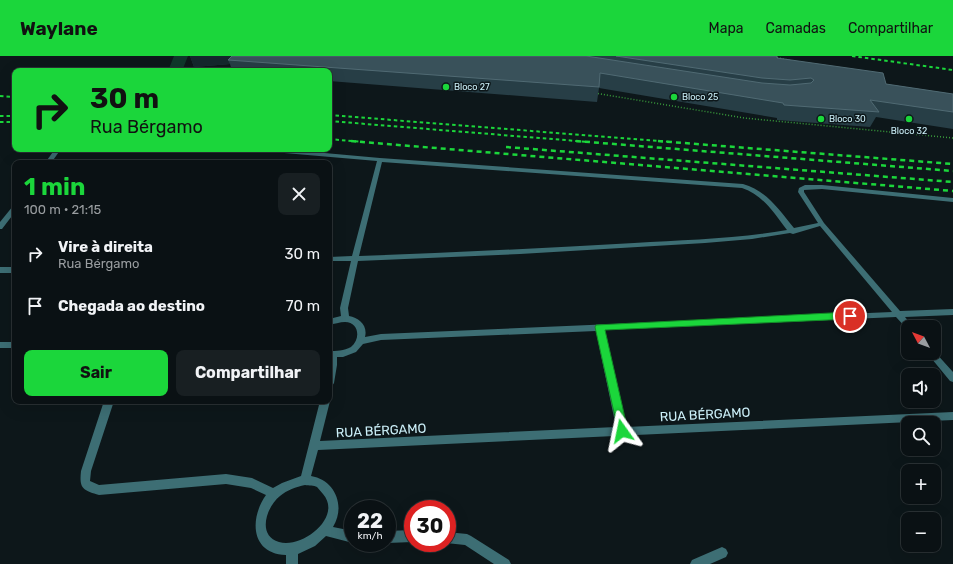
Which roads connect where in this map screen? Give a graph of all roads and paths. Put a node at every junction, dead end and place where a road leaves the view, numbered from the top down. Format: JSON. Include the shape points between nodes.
{"nodes":[{"id":1,"x":770,"y":57,"type":"edge"},
{"id":2,"x":794,"y":62,"type":"edge"},
{"id":3,"x":589,"y":92,"type":"edge"},
{"id":4,"x":953,"y":138,"type":"edge"},
{"id":5,"x":293,"y":152,"type":"edge"},
{"id":6,"x":380,"y":160,"type":"junction"},
{"id":7,"x":953,"y":200,"type":"edge"},
{"id":8,"x":12,"y":211,"type":"edge"},
{"id":9,"x":822,"y":224,"type":"junction"},
{"id":10,"x":0,"y":227,"type":"edge"},
{"id":11,"x":793,"y":232,"type":"junction"},
{"id":12,"x":355,"y":258,"type":"junction"},
{"id":13,"x":332,"y":259,"type":"edge"},
{"id":14,"x":0,"y":270,"type":"edge"},
{"id":15,"x":12,"y":270,"type":"edge"},
{"id":16,"x":953,"y":312,"type":"edge"},
{"id":17,"x":898,"y":314,"type":"junction"},
{"id":18,"x":342,"y":319,"type":"junction"},
{"id":19,"x":903,"y":320,"type":"edge"},
{"id":20,"x":332,"y":321,"type":"edge"},
{"id":21,"x":600,"y":327,"type":"junction"},
{"id":22,"x":362,"y":338,"type":"junction"},
{"id":23,"x":0,"y":345,"type":"edge"},
{"id":24,"x":12,"y":345,"type":"edge"},
{"id":25,"x":332,"y":354,"type":"edge"},
{"id":26,"x":342,"y":354,"type":"junction"},
{"id":27,"x":937,"y":360,"type":"edge"},
{"id":28,"x":332,"y":361,"type":"edge"},
{"id":29,"x":333,"y":365,"type":"junction"},
{"id":30,"x":332,"y":370,"type":"edge"},
{"id":31,"x":953,"y":378,"type":"edge"},
{"id":32,"x":108,"y":404,"type":"edge"},
{"id":33,"x":324,"y":404,"type":"edge"},
{"id":34,"x":953,"y":416,"type":"edge"},
{"id":35,"x":622,"y":431,"type":"junction"},
{"id":36,"x":314,"y":446,"type":"junction"},
{"id":37,"x":305,"y":480,"type":"junction"},
{"id":38,"x":274,"y":494,"type":"junction"},
{"id":39,"x":327,"y":531,"type":"junction"},
{"id":40,"x":344,"y":535,"type":"edge"},
{"id":41,"x":456,"y":539,"type":"edge"},
{"id":42,"x":722,"y":553,"type":"dead end"},
{"id":43,"x":292,"y":558,"type":"edge"},
{"id":44,"x":505,"y":564,"type":"edge"},
{"id":45,"x":696,"y":564,"type":"edge"}],
"edges":[{"from":1,"to":2,"type":"path"},
{"from":3,"to":4,"type":"path","via":[[744,118]]},
{"from":5,"to":6,"type":"street"},
{"from":6,"to":11,"type":"street","via":[[743,186],[755,189],[764,196]]},
{"from":6,"to":12,"type":"street"},
{"from":7,"to":9,"type":"street","via":[[822,187],[801,189],[800,192]]},
{"from":8,"to":10,"type":"street"},
{"from":9,"to":11,"type":"street"},
{"from":9,"to":17,"type":"street"},
{"from":11,"to":12,"type":"street","via":[[579,249]]},
{"from":12,"to":13,"type":"street"},
{"from":12,"to":18,"type":"street"},
{"from":14,"to":15,"type":"street"},
{"from":16,"to":17,"type":"street"},
{"from":17,"to":19,"type":"street"},
{"from":17,"to":21,"type":"street"},
{"from":18,"to":20,"type":"street"},
{"from":18,"to":22,"type":"street","via":[[357,322],[362,327]]},
{"from":21,"to":22,"type":"street"},
{"from":21,"to":35,"type":"street"},
{"from":22,"to":26,"type":"street","via":[[356,347]]},
{"from":23,"to":24,"type":"street"},
{"from":25,"to":26,"type":"street"},
{"from":26,"to":29,"type":"street"},
{"from":27,"to":31,"type":"street"},
{"from":28,"to":29,"type":"street"},
{"from":29,"to":30,"type":"street"},
{"from":32,"to":38,"type":"street","via":[[86,471],[85,483],[90,487],[99,490],[226,479],[252,483]]},
{"from":33,"to":36,"type":"street"},
{"from":34,"to":35,"type":"street","name":"RUA BÉRGAMO"},
{"from":35,"to":36,"type":"street","name":"RUA BÉRGAMO"},
{"from":36,"to":37,"type":"street"},
{"from":37,"to":38,"type":"street","via":[[289,484]]},
{"from":37,"to":39,"type":"street","via":[[322,484],[332,495],[334,512]]},
{"from":38,"to":43,"type":"street","via":[[264,508],[260,524],[264,540]]},
{"from":39,"to":40,"type":"street"},
{"from":39,"to":43,"type":"street","via":[[311,546]]},
{"from":41,"to":44,"type":"street","via":[[467,540]]},
{"from":42,"to":45,"type":"street"}]}
